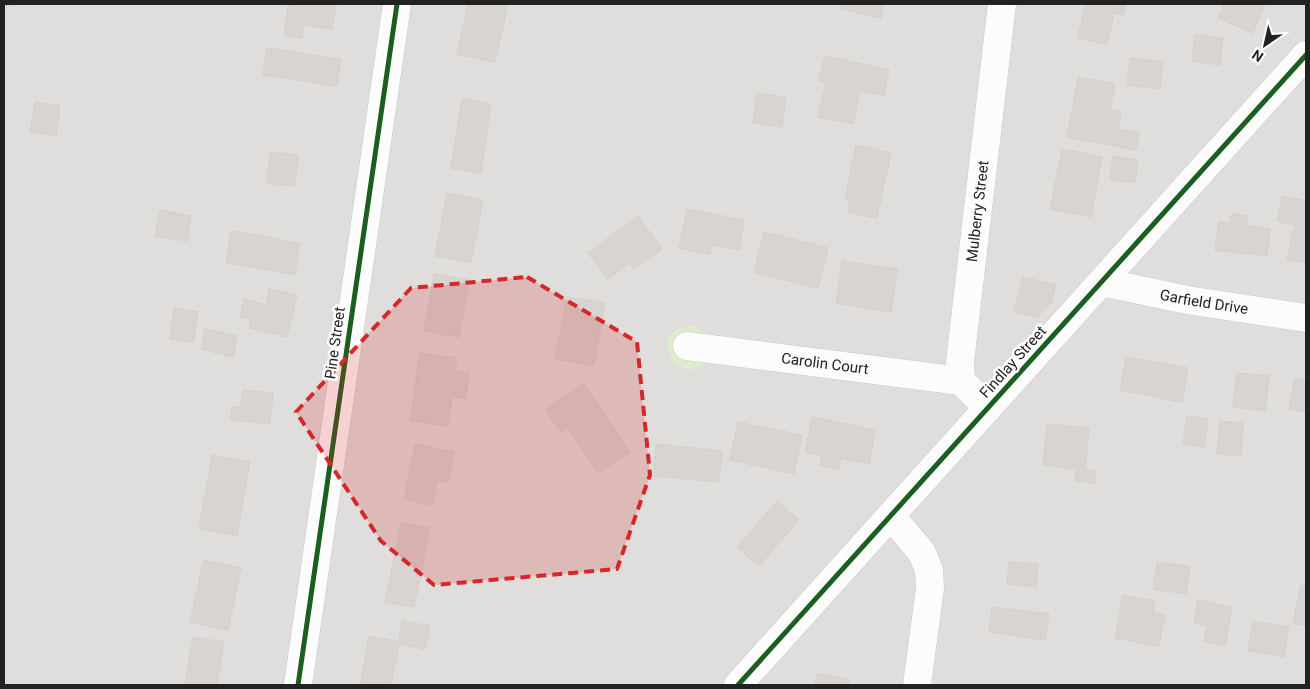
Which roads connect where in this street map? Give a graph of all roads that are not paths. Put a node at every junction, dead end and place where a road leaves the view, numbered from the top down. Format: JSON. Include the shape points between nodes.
{"nodes":[{"id":1,"x":397,"y":4,"type":"edge"},
{"id":2,"x":1002,"y":4,"type":"edge"},
{"id":3,"x":1306,"y":55,"type":"edge"},
{"id":4,"x":1102,"y":282,"type":"junction"},
{"id":5,"x":1306,"y":318,"type":"edge"},
{"id":6,"x":687,"y":346,"type":"dead end"},
{"id":7,"x":961,"y":381,"type":"junction"},
{"id":8,"x":988,"y":408,"type":"junction"},
{"id":9,"x":892,"y":516,"type":"junction"},
{"id":10,"x":923,"y":684,"type":"edge"},
{"id":11,"x":298,"y":685,"type":"edge"},
{"id":12,"x":738,"y":685,"type":"edge"}],
"edges":[{"from":1,"to":11,"type":"street","name":"Pine Street"},
{"from":2,"to":7,"type":"street","name":"Mulberry Street","via":[[961,352]]},
{"from":3,"to":4,"type":"street","name":"Findlay Street"},
{"from":4,"to":5,"type":"street","name":"Garfield Drive","via":[[1187,300]]},
{"from":4,"to":8,"type":"street","name":"Findlay Street"},
{"from":6,"to":7,"type":"street","name":"Carolin Court"},
{"from":7,"to":8,"type":"street"},
{"from":8,"to":9,"type":"street","name":"Findlay Street"},
{"from":9,"to":10,"type":"street","via":[[922,553],[929,570]]},
{"from":9,"to":12,"type":"street","name":"Findlay Street"}]}
